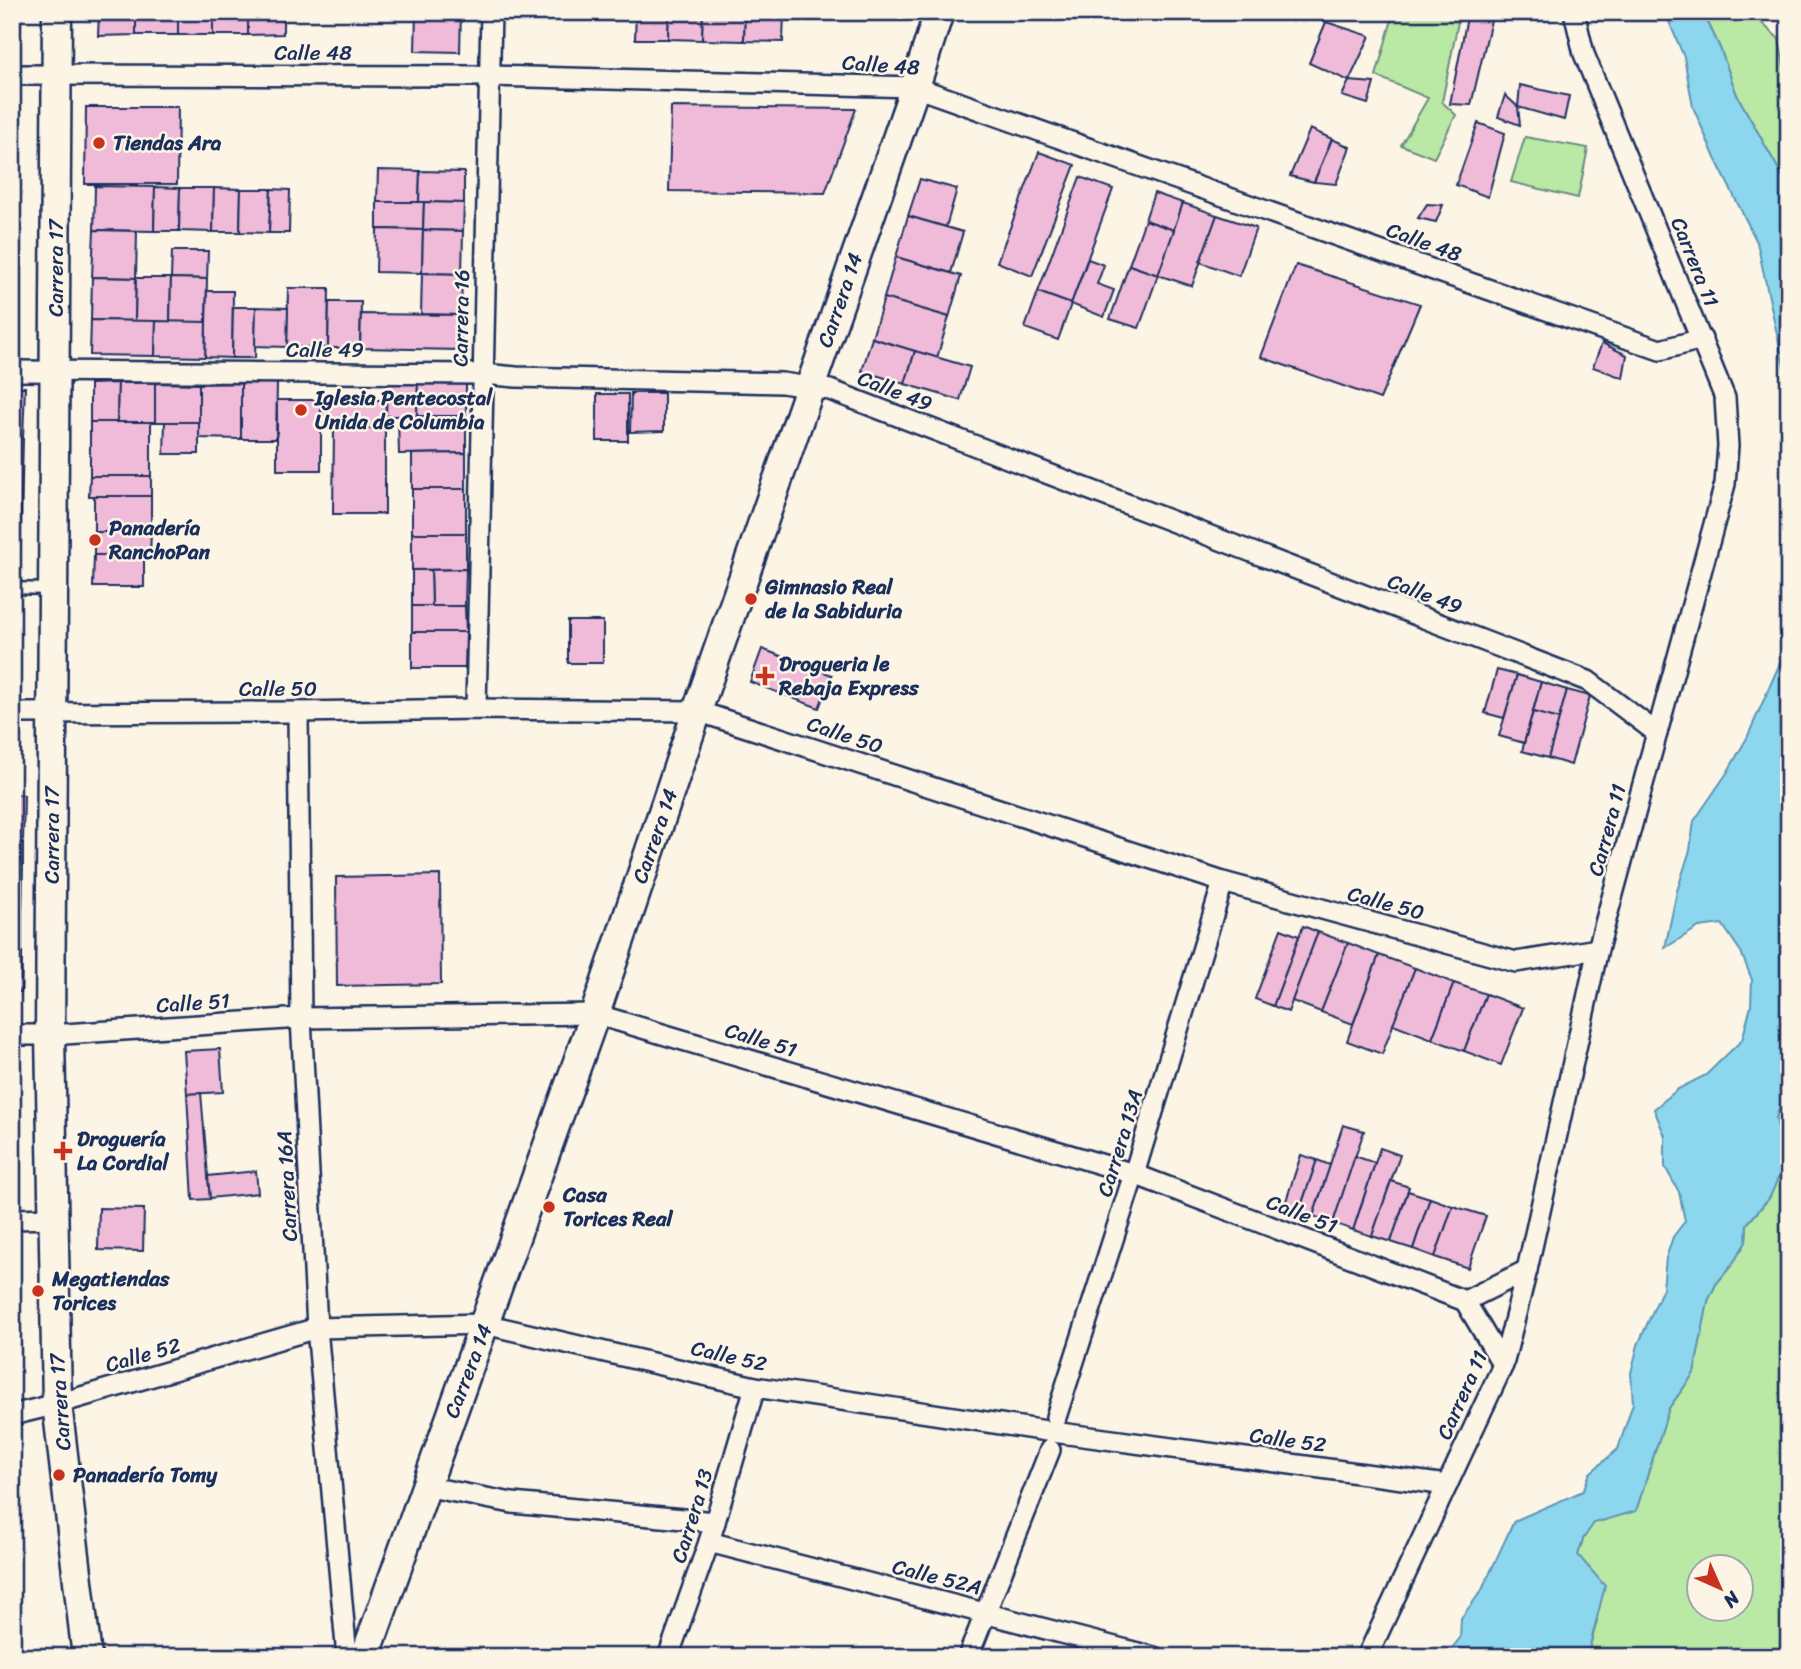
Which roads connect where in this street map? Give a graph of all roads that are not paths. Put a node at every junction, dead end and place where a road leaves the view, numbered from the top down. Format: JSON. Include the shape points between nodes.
{"nodes":[{"id":1,"x":57,"y":12,"type":"edge"},
{"id":2,"x":491,"y":12,"type":"edge"},
{"id":3,"x":939,"y":12,"type":"edge"},
{"id":4,"x":1574,"y":12,"type":"edge"},
{"id":5,"x":12,"y":75,"type":"edge"},
{"id":6,"x":57,"y":76,"type":"junction"},
{"id":7,"x":490,"y":76,"type":"junction"},
{"id":8,"x":915,"y":87,"type":"junction"},
{"id":9,"x":1702,"y":339,"type":"junction"},
{"id":10,"x":12,"y":372,"type":"edge"},
{"id":11,"x":56,"y":372,"type":"junction"},
{"id":12,"x":482,"y":374,"type":"junction"},
{"id":13,"x":809,"y":386,"type":"junction"},
{"id":14,"x":12,"y":588,"type":"edge"},
{"id":15,"x":54,"y":589,"type":"junction"},
{"id":16,"x":476,"y":709,"type":"junction"},
{"id":17,"x":696,"y":711,"type":"junction"},
{"id":18,"x":298,"y":712,"type":"junction"},
{"id":19,"x":12,"y":713,"type":"edge"},
{"id":20,"x":53,"y":713,"type":"junction"},
{"id":21,"x":1657,"y":733,"type":"junction"},
{"id":22,"x":1223,"y":882,"type":"junction"},
{"id":23,"x":1598,"y":949,"type":"junction"},
{"id":24,"x":595,"y":1014,"type":"junction"},
{"id":25,"x":301,"y":1018,"type":"junction"},
{"id":26,"x":12,"y":1035,"type":"edge"},
{"id":27,"x":50,"y":1035,"type":"junction"},
{"id":28,"x":1134,"y":1174,"type":"junction"},
{"id":29,"x":54,"y":1218,"type":"junction"},
{"id":30,"x":12,"y":1219,"type":"edge"},
{"id":31,"x":1527,"y":1270,"type":"junction"},
{"id":32,"x":1465,"y":1301,"type":"junction"},
{"id":33,"x":485,"y":1324,"type":"junction"},
{"id":34,"x":317,"y":1328,"type":"junction"},
{"id":35,"x":1503,"y":1365,"type":"junction"},
{"id":36,"x":755,"y":1387,"type":"junction"},
{"id":37,"x":57,"y":1404,"type":"junction"},
{"id":38,"x":12,"y":1415,"type":"edge"},
{"id":39,"x":1056,"y":1417,"type":"dead end"},
{"id":40,"x":1050,"y":1450,"type":"dead end"},
{"id":41,"x":1447,"y":1485,"type":"junction"},
{"id":42,"x":424,"y":1486,"type":"junction"},
{"id":43,"x":715,"y":1522,"type":"junction"},
{"id":44,"x":709,"y":1542,"type":"junction"},
{"id":45,"x":985,"y":1612,"type":"junction"},
{"id":46,"x":87,"y":1657,"type":"edge"},
{"id":47,"x":347,"y":1657,"type":"edge"},
{"id":48,"x":365,"y":1657,"type":"edge"},
{"id":49,"x":668,"y":1657,"type":"edge"},
{"id":50,"x":968,"y":1657,"type":"edge"},
{"id":51,"x":1154,"y":1657,"type":"edge"},
{"id":52,"x":1367,"y":1657,"type":"edge"}],
"edges":[{"from":1,"to":6,"type":"main road","name":"Carrera 17"},
{"from":2,"to":7,"type":"street","name":"Carrera 16"},
{"from":3,"to":8,"type":"main road","name":"Carrera 14"},
{"from":4,"to":9,"type":"street","name":"Carrera 11","via":[[1584,54]]},
{"from":5,"to":6,"type":"street","name":"Calle 48"},
{"from":6,"to":7,"type":"street","name":"Calle 48"},
{"from":6,"to":11,"type":"main road","name":"Carrera 17"},
{"from":7,"to":8,"type":"street","name":"Calle 48"},
{"from":7,"to":12,"type":"street","name":"Carrera 16"},
{"from":8,"to":9,"type":"street","name":"Calle 48","via":[[1660,350]]},
{"from":8,"to":13,"type":"main road","name":"Carrera 14"},
{"from":9,"to":21,"type":"street","name":"Carrera 11","via":[[1725,398],[1725,484]]},
{"from":10,"to":11,"type":"street","name":"Calle 49"},
{"from":11,"to":12,"type":"street","name":"Calle 49"},
{"from":11,"to":15,"type":"main road","name":"Carrera 17"},
{"from":12,"to":13,"type":"street","name":"Calle 49"},
{"from":12,"to":16,"type":"street","name":"Carrera 16"},
{"from":13,"to":17,"type":"main road","name":"Carrera 14"},
{"from":13,"to":21,"type":"street","name":"Calle 49","via":[[830,390],[1588,681]]},
{"from":14,"to":15,"type":"lane"},
{"from":15,"to":20,"type":"main road","name":"Carrera 17"},
{"from":16,"to":17,"type":"street","name":"Calle 50"},
{"from":16,"to":18,"type":"street","name":"Calle 50"},
{"from":17,"to":22,"type":"street","name":"Calle 50"},
{"from":17,"to":24,"type":"main road","name":"Carrera 14"},
{"from":18,"to":20,"type":"street","name":"Calle 50"},
{"from":18,"to":25,"type":"street","name":"Carrera 16A"},
{"from":19,"to":20,"type":"street","name":"Calle 50"},
{"from":20,"to":27,"type":"main road","name":"Carrera 17"},
{"from":21,"to":23,"type":"street","name":"Carrera 11"},
{"from":22,"to":23,"type":"street","name":"Calle 50","via":[[1517,962]]},
{"from":22,"to":28,"type":"street","name":"Carrera 13A"},
{"from":23,"to":31,"type":"street","name":"Carrera 11"},
{"from":24,"to":25,"type":"street","name":"Calle 51"},
{"from":24,"to":28,"type":"street","name":"Calle 51"},
{"from":24,"to":33,"type":"main road","name":"Carrera 14"},
{"from":25,"to":27,"type":"street","name":"Calle 51"},
{"from":25,"to":34,"type":"street","name":"Carrera 16A"},
{"from":26,"to":27,"type":"street","name":"Calle 51"},
{"from":27,"to":29,"type":"main road","name":"Carrera 17"},
{"from":28,"to":32,"type":"street","name":"Calle 51"},
{"from":28,"to":39,"type":"street","name":"Carrera 13A"},
{"from":29,"to":30,"type":"street"},
{"from":29,"to":37,"type":"main road","name":"Carrera 17"},
{"from":31,"to":32,"type":"street"},
{"from":31,"to":35,"type":"street","name":"Carrera 11"},
{"from":32,"to":35,"type":"street"},
{"from":33,"to":34,"type":"street","name":"Calle 52"},
{"from":33,"to":36,"type":"street","name":"Calle 52"},
{"from":33,"to":42,"type":"main road","name":"Carrera 14"},
{"from":34,"to":37,"type":"street","name":"Calle 52"},
{"from":34,"to":47,"type":"street","name":"Carrera 16A"},
{"from":35,"to":41,"type":"street","name":"Carrera 11"},
{"from":36,"to":41,"type":"street","name":"Calle 52"},
{"from":36,"to":43,"type":"street","name":"Carrera 13"},
{"from":37,"to":38,"type":"street","name":"Calle 52"},
{"from":37,"to":46,"type":"main road","name":"Carrera 17"},
{"from":40,"to":45,"type":"street"},
{"from":41,"to":52,"type":"street","name":"Carrera 11"},
{"from":42,"to":43,"type":"street","via":[[512,1503]]},
{"from":42,"to":48,"type":"main road","name":"Carrera 14"},
{"from":43,"to":44,"type":"street","name":"Carrera 13"},
{"from":44,"to":45,"type":"street","name":"Calle 52A"},
{"from":44,"to":49,"type":"street","name":"Carrera 13"},
{"from":45,"to":50,"type":"street"},
{"from":45,"to":51,"type":"street","name":"Calle 52A"}]}
